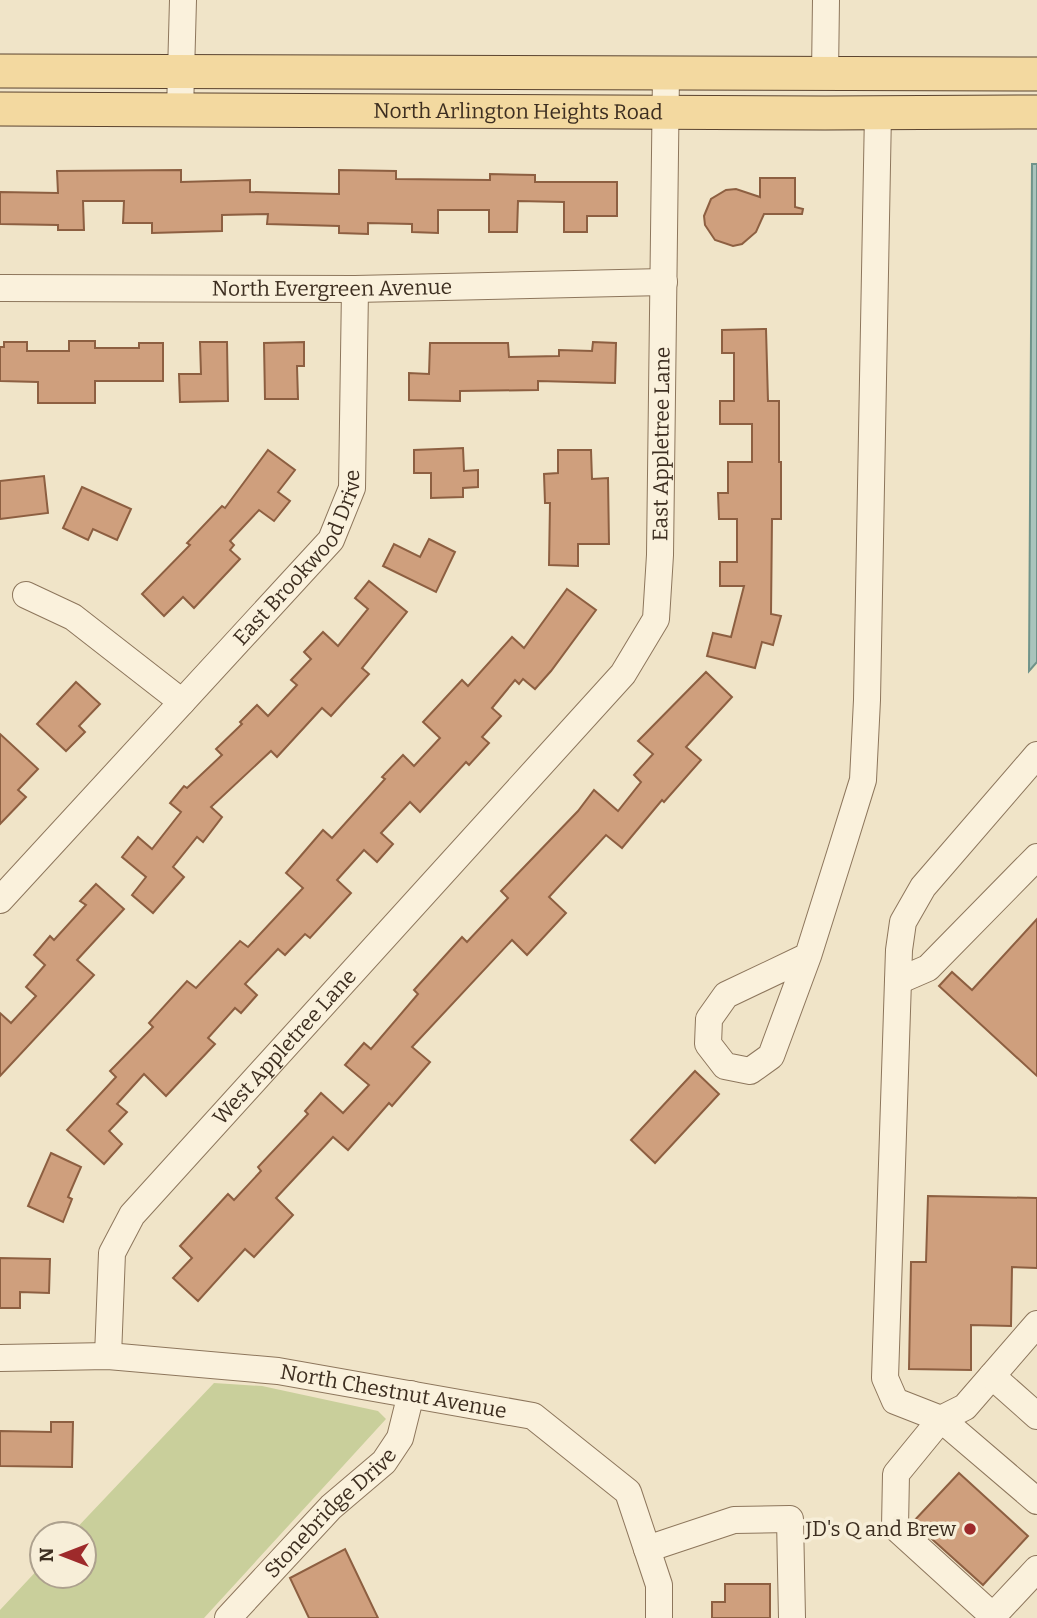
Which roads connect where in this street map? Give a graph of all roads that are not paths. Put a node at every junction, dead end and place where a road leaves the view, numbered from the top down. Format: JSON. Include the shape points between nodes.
{"nodes":[{"id":1,"x":183,"y":0,"type":"edge"},
{"id":2,"x":826,"y":0,"type":"edge"},
{"id":3,"x":0,"y":71,"type":"edge"},
{"id":4,"x":181,"y":72,"type":"junction"},
{"id":5,"x":666,"y":73,"type":"junction"},
{"id":6,"x":825,"y":74,"type":"junction"},
{"id":7,"x":1037,"y":74,"type":"edge"},
{"id":8,"x":0,"y":109,"type":"edge"},
{"id":9,"x":180,"y":111,"type":"junction"},
{"id":10,"x":666,"y":112,"type":"junction"},
{"id":11,"x":878,"y":112,"type":"junction"},
{"id":12,"x":1037,"y":112,"type":"edge"},
{"id":13,"x":664,"y":282,"type":"junction"},
{"id":14,"x":0,"y":288,"type":"edge"},
{"id":15,"x":355,"y":289,"type":"junction"},
{"id":16,"x":26,"y":594,"type":"dead end"},
{"id":17,"x":182,"y":702,"type":"junction"},
{"id":18,"x":1037,"y":755,"type":"edge"},
{"id":19,"x":533,"y":770,"type":"joint"},
{"id":20,"x":1037,"y":857,"type":"edge"},
{"id":21,"x":0,"y":900,"type":"edge"},
{"id":22,"x":808,"y":956,"type":"junction"},
{"id":23,"x":898,"y":981,"type":"junction"},
{"id":24,"x":1037,"y":1324,"type":"edge"},
{"id":25,"x":108,"y":1356,"type":"junction"},
{"id":26,"x":0,"y":1358,"type":"edge"},
{"id":27,"x":992,"y":1376,"type":"junction"},
{"id":28,"x":411,"y":1394,"type":"junction"},
{"id":29,"x":1037,"y":1416,"type":"edge"},
{"id":30,"x":941,"y":1419,"type":"junction"},
{"id":31,"x":1037,"y":1501,"type":"edge"},
{"id":32,"x":647,"y":1549,"type":"junction"},
{"id":33,"x":1037,"y":1569,"type":"edge"},
{"id":34,"x":228,"y":1618,"type":"edge"},
{"id":35,"x":659,"y":1618,"type":"edge"},
{"id":36,"x":792,"y":1618,"type":"edge"}],
"edges":[{"from":1,"to":4,"type":"street"},
{"from":2,"to":6,"type":"street"},
{"from":3,"to":4,"type":"main road","name":"North Arlington Heights Road"},
{"from":4,"to":5,"type":"main road","name":"North Arlington Heights Road"},
{"from":4,"to":9,"type":"street"},
{"from":5,"to":6,"type":"main road","name":"North Arlington Heights Road"},
{"from":5,"to":10,"type":"street","name":"East Appletree Lane"},
{"from":6,"to":7,"type":"main road","name":"North Arlington Heights Road"},
{"from":8,"to":9,"type":"main road","name":"North Arlington Heights Road"},
{"from":9,"to":10,"type":"main road","name":"North Arlington Heights Road"},
{"from":10,"to":11,"type":"main road","name":"North Arlington Heights Road"},
{"from":10,"to":13,"type":"street","name":"East Appletree Lane"},
{"from":11,"to":12,"type":"main road","name":"North Arlington Heights Road"},
{"from":11,"to":22,"type":"street","via":[[863,780]]},
{"from":13,"to":15,"type":"street","name":"North Evergreen Avenue"},
{"from":13,"to":19,"type":"street","name":"East Appletree Lane","via":[[656,619],[622,674]]},
{"from":14,"to":15,"type":"street","name":"North Evergreen Avenue"},
{"from":15,"to":17,"type":"street","name":"East Brookwood Drive","via":[[352,488],[331,540]]},
{"from":16,"to":17,"type":"street","via":[[73,617]]},
{"from":17,"to":21,"type":"street","name":"East Brookwood Drive"},
{"from":18,"to":23,"type":"street","via":[[923,887],[903,922]]},
{"from":19,"to":25,"type":"street","name":"West Appletree Lane","via":[[132,1215],[112,1253]]},
{"from":20,"to":23,"type":"street","via":[[928,968]]},
{"from":22,"to":22,"type":"street","via":[[726,995],[709,1019],[708,1044],[725,1066],[750,1070],[771,1056]]},
{"from":23,"to":30,"type":"street","via":[[885,1378],[895,1401]]},
{"from":24,"to":27,"type":"street"},
{"from":25,"to":26,"type":"street","name":"North Chestnut Avenue"},
{"from":25,"to":28,"type":"street","name":"North Chestnut Avenue","via":[[278,1371]]},
{"from":27,"to":29,"type":"street"},
{"from":27,"to":30,"type":"street","via":[[965,1407]]},
{"from":28,"to":32,"type":"street","name":"North Chestnut Avenue","via":[[533,1416],[628,1492]]},
{"from":28,"to":34,"type":"street","name":"Stonebridge Drive","via":[[400,1438],[384,1462],[331,1507]]},
{"from":30,"to":31,"type":"street"},
{"from":30,"to":33,"type":"street","via":[[896,1475],[895,1527],[993,1616]]},
{"from":32,"to":35,"type":"street","name":"North Chestnut Avenue","via":[[659,1585]]},
{"from":32,"to":36,"type":"street","via":[[733,1520],[790,1519]]}]}
